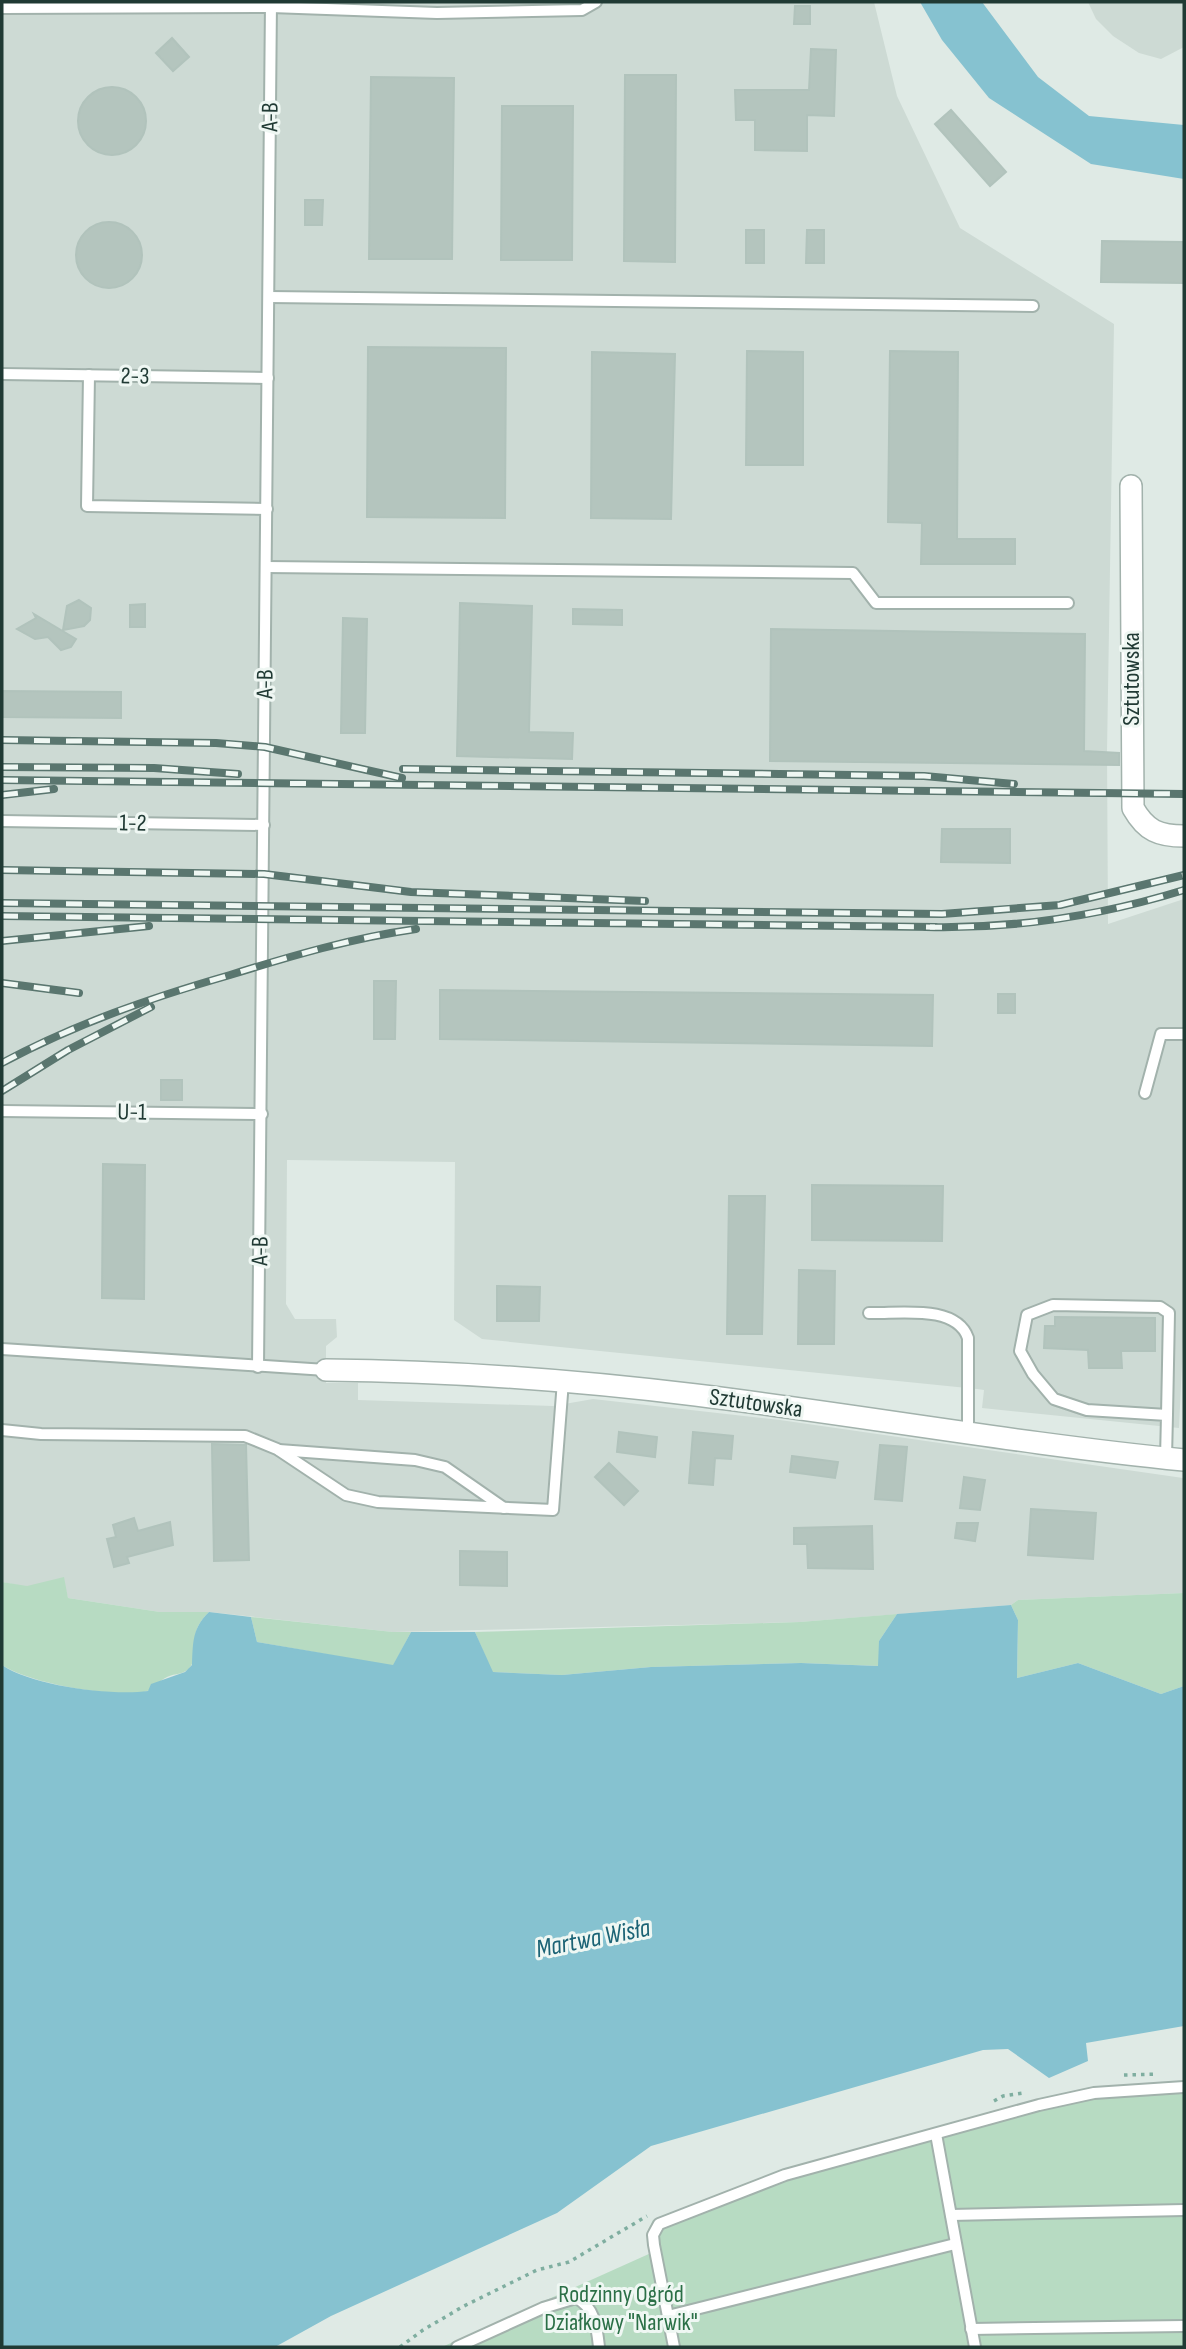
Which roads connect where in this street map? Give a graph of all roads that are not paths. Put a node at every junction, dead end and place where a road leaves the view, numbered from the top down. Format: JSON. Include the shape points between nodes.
{"nodes":[{"id":1,"x":596,"y":2,"type":"edge"},
{"id":2,"x":271,"y":4,"type":"edge"},
{"id":3,"x":2,"y":8,"type":"edge"},
{"id":4,"x":269,"y":297,"type":"junction"},
{"id":5,"x":1033,"y":306,"type":"dead end"},
{"id":6,"x":2,"y":374,"type":"edge"},
{"id":7,"x":89,"y":375,"type":"junction"},
{"id":8,"x":268,"y":378,"type":"junction"},
{"id":9,"x":1132,"y":486,"type":"dead end"},
{"id":10,"x":267,"y":509,"type":"junction"},
{"id":11,"x":266,"y":567,"type":"junction"},
{"id":12,"x":1068,"y":603,"type":"dead end"},
{"id":13,"x":2,"y":821,"type":"edge"},
{"id":14,"x":264,"y":825,"type":"junction"},
{"id":15,"x":1184,"y":836,"type":"edge"},
{"id":16,"x":1184,"y":1034,"type":"edge"},
{"id":17,"x":1145,"y":1093,"type":"dead end"},
{"id":18,"x":2,"y":1111,"type":"edge"},
{"id":19,"x":262,"y":1114,"type":"junction"},
{"id":20,"x":869,"y":1313,"type":"dead end"},
{"id":21,"x":2,"y":1349,"type":"edge"},
{"id":22,"x":258,"y":1367,"type":"junction"},
{"id":23,"x":326,"y":1370,"type":"joint"},
{"id":24,"x":563,"y":1381,"type":"junction"},
{"id":25,"x":1167,"y":1415,"type":"junction"},
{"id":26,"x":2,"y":1430,"type":"edge"},
{"id":27,"x":968,"y":1432,"type":"junction"},
{"id":28,"x":277,"y":1449,"type":"junction"},
{"id":29,"x":1175,"y":1459,"type":"edge"},
{"id":30,"x":504,"y":1508,"type":"junction"},
{"id":31,"x":1184,"y":2087,"type":"edge"},
{"id":32,"x":936,"y":2134,"type":"junction"},
{"id":33,"x":1184,"y":2210,"type":"edge"},
{"id":34,"x":951,"y":2215,"type":"junction"},
{"id":35,"x":955,"y":2244,"type":"junction"},
{"id":36,"x":668,"y":2316,"type":"junction"},
{"id":37,"x":1184,"y":2326,"type":"edge"},
{"id":38,"x":971,"y":2329,"type":"junction"},
{"id":39,"x":457,"y":2347,"type":"edge"},
{"id":40,"x":599,"y":2347,"type":"edge"},
{"id":41,"x":674,"y":2347,"type":"edge"},
{"id":42,"x":975,"y":2347,"type":"edge"}],
"edges":[{"from":1,"to":2,"type":"lane","via":[[582,10],[450,13]]},
{"from":2,"to":3,"type":"lane"},
{"from":2,"to":4,"type":"lane","name":"A-B"},
{"from":4,"to":5,"type":"lane"},
{"from":4,"to":8,"type":"lane","name":"A-B"},
{"from":6,"to":7,"type":"lane","name":"2-3"},
{"from":7,"to":8,"type":"lane","name":"2-3"},
{"from":7,"to":10,"type":"lane","via":[[87,506]]},
{"from":8,"to":10,"type":"lane","name":"A-B"},
{"from":9,"to":15,"type":"street","name":"Sztutowska","via":[[1133,808],[1153,832]]},
{"from":10,"to":11,"type":"lane","name":"A-B"},
{"from":11,"to":12,"type":"lane","via":[[853,573],[876,603]]},
{"from":11,"to":14,"type":"lane","name":"A-B"},
{"from":13,"to":14,"type":"lane","name":"1-2"},
{"from":14,"to":19,"type":"lane","name":"A-B"},
{"from":16,"to":17,"type":"lane","via":[[1161,1034]]},
{"from":18,"to":19,"type":"lane","name":"U-1"},
{"from":19,"to":22,"type":"lane","name":"A-B"},
{"from":20,"to":27,"type":"lane","via":[[947,1316],[964,1327],[968,1338]]},
{"from":21,"to":22,"type":"lane"},
{"from":22,"to":23,"type":"lane"},
{"from":23,"to":24,"type":"street","name":"Sztutowska","via":[[446,1372]]},
{"from":24,"to":27,"type":"street","name":"Sztutowska"},
{"from":24,"to":30,"type":"lane","via":[[553,1510]]},
{"from":25,"to":25,"type":"lane","via":[[1087,1410],[1054,1399],[1020,1351],[1027,1315],[1053,1305],[1160,1307],[1169,1313]]},
{"from":25,"to":29,"type":"lane"},
{"from":26,"to":28,"type":"lane","via":[[245,1436]]},
{"from":27,"to":29,"type":"street","name":"Sztutowska"},
{"from":28,"to":30,"type":"lane","via":[[415,1460],[445,1467]]},
{"from":28,"to":30,"type":"lane","via":[[346,1495],[378,1502]]},
{"from":31,"to":32,"type":"lane","via":[[1094,2093]]},
{"from":32,"to":34,"type":"lane"},
{"from":32,"to":36,"type":"lane","via":[[785,2175],[659,2224],[653,2235]]},
{"from":33,"to":34,"type":"lane"},
{"from":34,"to":35,"type":"lane"},
{"from":35,"to":36,"type":"lane"},
{"from":35,"to":38,"type":"lane"},
{"from":36,"to":41,"type":"lane"},
{"from":37,"to":38,"type":"lane"},
{"from":38,"to":42,"type":"lane"},
{"from":39,"to":40,"type":"lane","via":[[576,2298],[592,2312]]}]}
